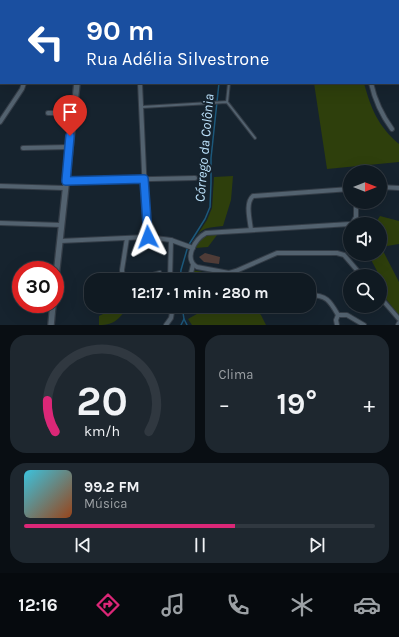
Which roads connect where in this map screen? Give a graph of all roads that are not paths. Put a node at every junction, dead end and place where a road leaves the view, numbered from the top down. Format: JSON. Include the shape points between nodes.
{"nodes":[{"id":1,"x":24,"y":84,"type":"edge"},
{"id":2,"x":75,"y":84,"type":"edge"},
{"id":3,"x":140,"y":84,"type":"edge"},
{"id":4,"x":230,"y":84,"type":"edge"},
{"id":5,"x":371,"y":84,"type":"edge"},
{"id":6,"x":227,"y":102,"type":"junction"},
{"id":7,"x":141,"y":107,"type":"junction"},
{"id":8,"x":48,"y":113,"type":"dead end"},
{"id":9,"x":72,"y":113,"type":"junction"},
{"id":10,"x":0,"y":122,"type":"edge"},
{"id":11,"x":392,"y":129,"type":"dead end"},
{"id":12,"x":255,"y":138,"type":"dead end"},
{"id":13,"x":70,"y":147,"type":"junction"},
{"id":14,"x":23,"y":148,"type":"dead end"},
{"id":15,"x":195,"y":178,"type":"dead end"},
{"id":16,"x":144,"y":179,"type":"junction"},
{"id":17,"x":66,"y":181,"type":"junction"},
{"id":18,"x":0,"y":186,"type":"edge"},
{"id":19,"x":387,"y":187,"type":"edge"},
{"id":20,"x":65,"y":188,"type":"junction"},
{"id":21,"x":399,"y":188,"type":"edge"},
{"id":22,"x":343,"y":189,"type":"edge"},
{"id":23,"x":0,"y":223,"type":"edge"},
{"id":24,"x":343,"y":224,"type":"edge"},
{"id":25,"x":61,"y":225,"type":"junction"},
{"id":26,"x":251,"y":230,"type":"junction"},
{"id":27,"x":148,"y":237,"type":"junction"},
{"id":28,"x":127,"y":238,"type":"junction"},
{"id":29,"x":171,"y":240,"type":"junction"},
{"id":30,"x":60,"y":241,"type":"junction"},
{"id":31,"x":191,"y":247,"type":"junction"},
{"id":32,"x":58,"y":261,"type":"edge"},
{"id":33,"x":193,"y":265,"type":"junction"},
{"id":34,"x":356,"y":269,"type":"edge"},
{"id":35,"x":160,"y":272,"type":"dead end"},
{"id":36,"x":122,"y":273,"type":"edge"},
{"id":37,"x":156,"y":273,"type":"edge"},
{"id":38,"x":170,"y":273,"type":"edge"},
{"id":39,"x":191,"y":273,"type":"edge"},
{"id":40,"x":316,"y":296,"type":"edge"},
{"id":41,"x":387,"y":305,"type":"edge"},
{"id":42,"x":52,"y":313,"type":"edge"},
{"id":43,"x":172,"y":313,"type":"edge"},
{"id":44,"x":338,"y":315,"type":"junction"},
{"id":45,"x":399,"y":319,"type":"edge"},
{"id":46,"x":51,"y":325,"type":"edge"},
{"id":47,"x":166,"y":325,"type":"edge"},
{"id":48,"x":337,"y":325,"type":"edge"},
{"id":49,"x":364,"y":325,"type":"edge"}],
"edges":[{"from":1,"to":10,"type":"street"},
{"from":2,"to":9,"type":"main road"},
{"from":3,"to":7,"type":"street"},
{"from":4,"to":6,"type":"lane"},
{"from":5,"to":11,"type":"street","via":[[377,104]]},
{"from":6,"to":7,"type":"lane"},
{"from":6,"to":12,"type":"lane"},
{"from":7,"to":16,"type":"street"},
{"from":8,"to":9,"type":"street"},
{"from":9,"to":13,"type":"main road"},
{"from":13,"to":14,"type":"street"},
{"from":13,"to":17,"type":"main road"},
{"from":15,"to":16,"type":"street"},
{"from":16,"to":17,"type":"street"},
{"from":16,"to":27,"type":"street"},
{"from":17,"to":20,"type":"main road"},
{"from":18,"to":20,"type":"street"},
{"from":19,"to":21,"type":"street"},
{"from":20,"to":25,"type":"main road"},
{"from":22,"to":26,"type":"street","via":[[251,197]]},
{"from":23,"to":25,"type":"street"},
{"from":24,"to":26,"type":"street"},
{"from":25,"to":30,"type":"main road"},
{"from":26,"to":31,"type":"street","via":[[206,233]]},
{"from":27,"to":28,"type":"street"},
{"from":27,"to":29,"type":"street"},
{"from":28,"to":30,"type":"street"},
{"from":28,"to":36,"type":"street"},
{"from":29,"to":31,"type":"street"},
{"from":29,"to":38,"type":"street"},
{"from":30,"to":32,"type":"main road"},
{"from":31,"to":33,"type":"street"},
{"from":33,"to":34,"type":"street","via":[[206,270],[229,273],[277,254],[338,253],[344,255]]},
{"from":33,"to":39,"type":"street"},
{"from":35,"to":37,"type":"lane"},
{"from":40,"to":44,"type":"street","via":[[330,301]]},
{"from":41,"to":45,"type":"street"},
{"from":42,"to":46,"type":"main road"},
{"from":43,"to":47,"type":"street"},
{"from":44,"to":48,"type":"street"},
{"from":44,"to":49,"type":"street","via":[[346,315]]}]}
